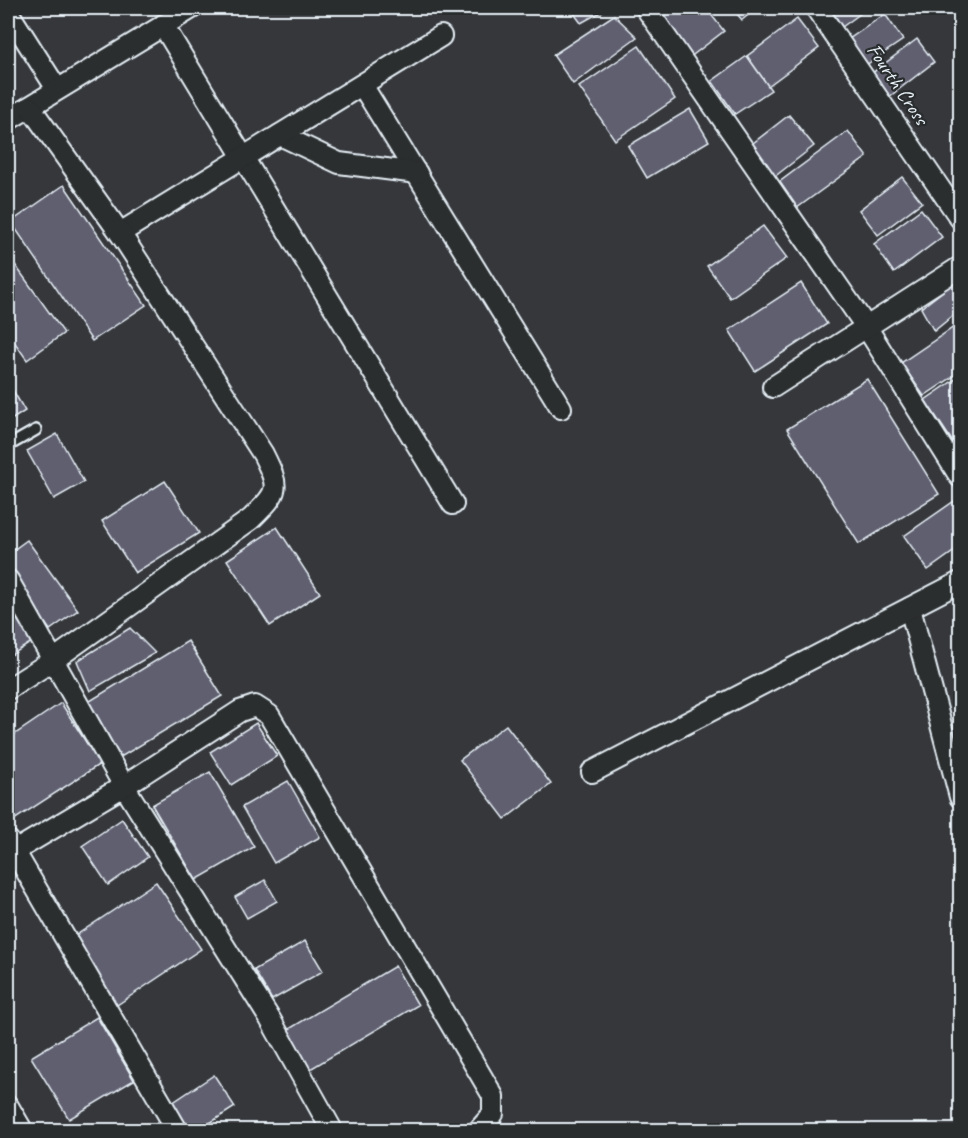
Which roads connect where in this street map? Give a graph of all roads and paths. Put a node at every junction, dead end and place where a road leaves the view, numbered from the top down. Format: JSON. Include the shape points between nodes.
{"nodes":[{"id":1,"x":192,"y":8,"type":"edge"},
{"id":2,"x":646,"y":8,"type":"edge"},
{"id":3,"x":816,"y":8,"type":"edge"},
{"id":4,"x":8,"y":12,"type":"edge"},
{"id":5,"x":163,"y":25,"type":"junction"},
{"id":6,"x":441,"y":36,"type":"dead end"},
{"id":7,"x":362,"y":85,"type":"junction"},
{"id":8,"x":57,"y":89,"type":"junction"},
{"id":9,"x":30,"y":107,"type":"junction"},
{"id":10,"x":8,"y":120,"type":"edge"},
{"id":11,"x":280,"y":135,"type":"junction"},
{"id":12,"x":243,"y":157,"type":"junction"},
{"id":13,"x":417,"y":173,"type":"junction"},
{"id":14,"x":960,"y":218,"type":"edge"},
{"id":15,"x":120,"y":233,"type":"junction"},
{"id":16,"x":960,"y":267,"type":"edge"},
{"id":17,"x":867,"y":328,"type":"junction"},
{"id":18,"x":773,"y":387,"type":"dead end"},
{"id":19,"x":561,"y":408,"type":"dead end"},
{"id":20,"x":36,"y":430,"type":"dead end"},
{"id":21,"x":8,"y":446,"type":"edge"},
{"id":22,"x":960,"y":477,"type":"edge"},
{"id":23,"x":453,"y":504,"type":"dead end"},
{"id":24,"x":8,"y":580,"type":"edge"},
{"id":25,"x":960,"y":582,"type":"edge"},
{"id":26,"x":910,"y":608,"type":"junction"},
{"id":27,"x":52,"y":661,"type":"junction"},
{"id":28,"x":8,"y":689,"type":"edge"},
{"id":29,"x":592,"y":772,"type":"dead end"},
{"id":30,"x":124,"y":786,"type":"junction"},
{"id":31,"x":960,"y":797,"type":"edge"},
{"id":32,"x":10,"y":849,"type":"edge"},
{"id":33,"x":8,"y":1106,"type":"edge"},
{"id":34,"x":22,"y":1131,"type":"edge"},
{"id":35,"x":177,"y":1131,"type":"edge"},
{"id":36,"x":332,"y":1131,"type":"edge"},
{"id":37,"x":478,"y":1131,"type":"edge"}],
"edges":[{"from":1,"to":5,"type":"street"},
{"from":2,"to":17,"type":"street"},
{"from":3,"to":14,"type":"street","name":"Fourth Cross"},
{"from":4,"to":8,"type":"street"},
{"from":5,"to":8,"type":"street"},
{"from":5,"to":12,"type":"street"},
{"from":6,"to":7,"type":"street"},
{"from":7,"to":11,"type":"street"},
{"from":7,"to":13,"type":"street"},
{"from":8,"to":9,"type":"street"},
{"from":9,"to":10,"type":"street"},
{"from":9,"to":15,"type":"street"},
{"from":11,"to":12,"type":"street"},
{"from":11,"to":13,"type":"street","via":[[339,163]]},
{"from":12,"to":15,"type":"street"},
{"from":12,"to":23,"type":"street"},
{"from":13,"to":19,"type":"street"},
{"from":15,"to":27,"type":"street","via":[[276,479],[272,498],[251,519]]},
{"from":16,"to":17,"type":"street"},
{"from":17,"to":18,"type":"street"},
{"from":17,"to":22,"type":"street"},
{"from":20,"to":21,"type":"lane"},
{"from":24,"to":27,"type":"street"},
{"from":25,"to":26,"type":"street"},
{"from":26,"to":29,"type":"street"},
{"from":26,"to":31,"type":"street"},
{"from":27,"to":28,"type":"street"},
{"from":27,"to":30,"type":"street"},
{"from":30,"to":32,"type":"street"},
{"from":30,"to":36,"type":"street","via":[[270,1019]]},
{"from":30,"to":37,"type":"street","via":[[240,711],[255,706],[269,715],[493,1096],[493,1114]]},
{"from":32,"to":35,"type":"street"},
{"from":33,"to":34,"type":"street"}]}
